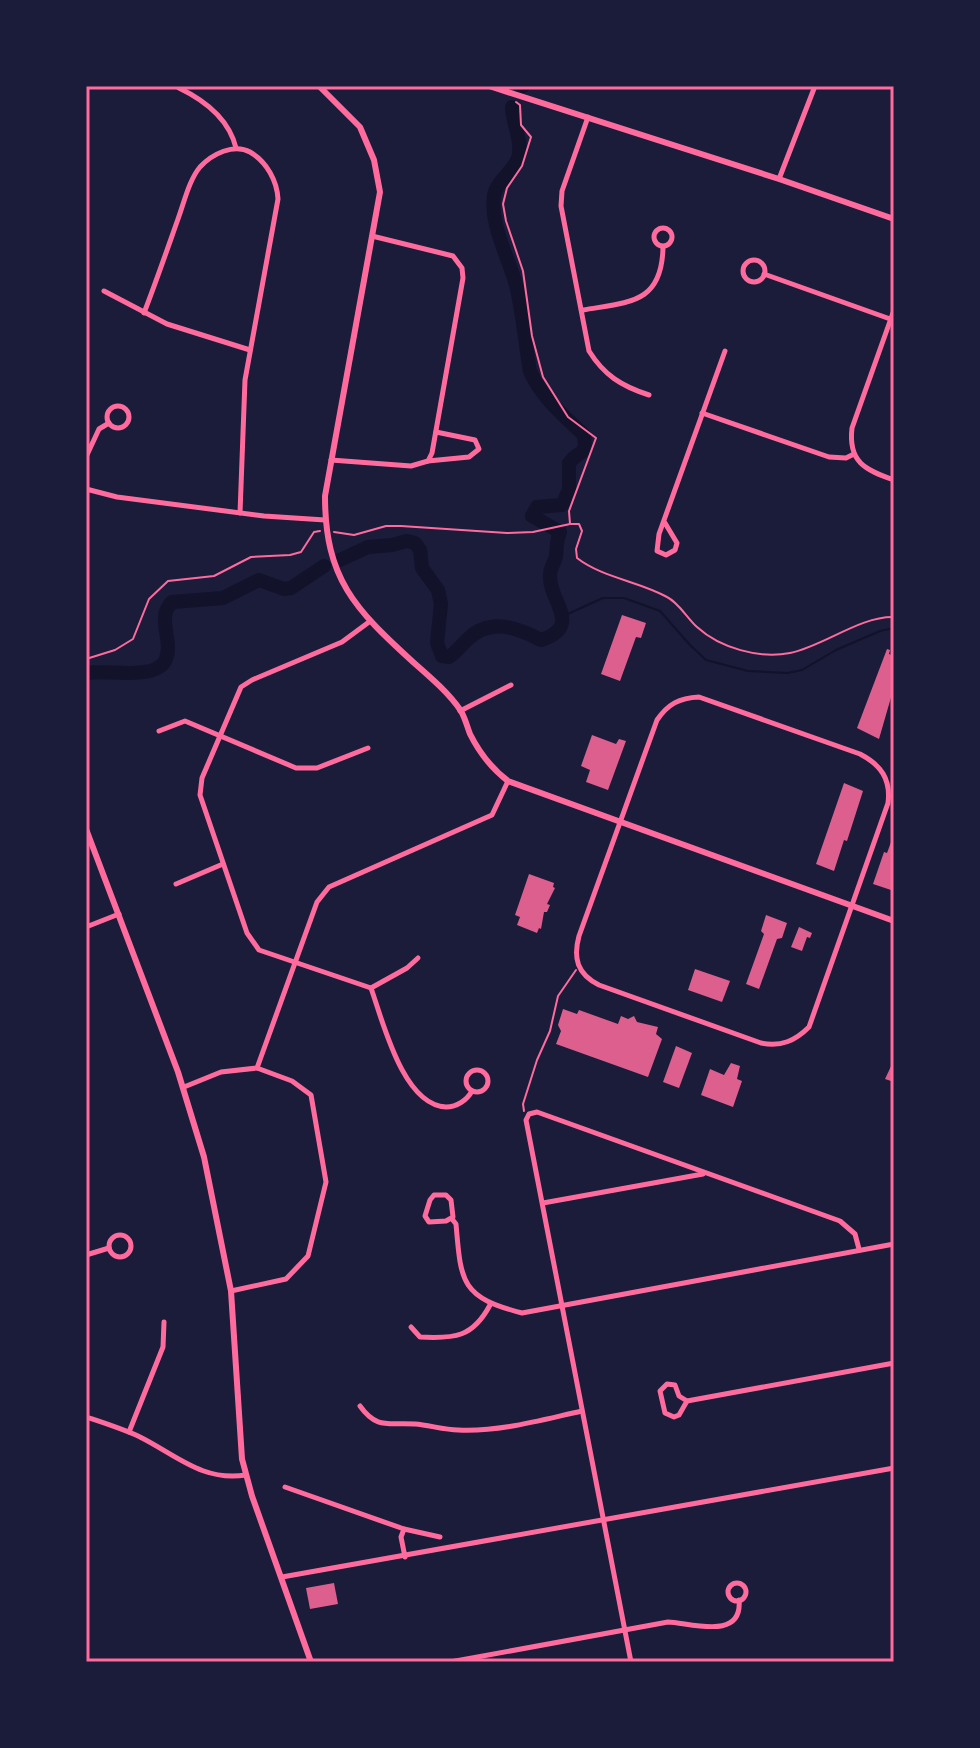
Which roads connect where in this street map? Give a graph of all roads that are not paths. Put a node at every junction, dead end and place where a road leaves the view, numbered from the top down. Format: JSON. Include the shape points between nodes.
{"nodes":[{"id":1,"x":319,"y":86,"type":"edge"},
{"id":2,"x":489,"y":86,"type":"edge"},
{"id":3,"x":815,"y":86,"type":"edge"},
{"id":4,"x":179,"y":88,"type":"dead end"},
{"id":5,"x":588,"y":117,"type":"junction"},
{"id":6,"x":236,"y":148,"type":"junction"},
{"id":7,"x":779,"y":179,"type":"junction"},
{"id":8,"x":894,"y":219,"type":"edge"},
{"id":9,"x":372,"y":236,"type":"junction"},
{"id":10,"x":663,"y":247,"type":"dead end"},
{"id":11,"x":764,"y":274,"type":"junction"},
{"id":12,"x":104,"y":291,"type":"dead end"},
{"id":13,"x":583,"y":310,"type":"junction"},
{"id":14,"x":894,"y":310,"type":"edge"},
{"id":15,"x":144,"y":313,"type":"junction"},
{"id":16,"x":892,"y":320,"type":"edge"},
{"id":17,"x":250,"y":350,"type":"junction"},
{"id":18,"x":725,"y":351,"type":"dead end"},
{"id":19,"x":649,"y":395,"type":"dead end"},
{"id":20,"x":702,"y":413,"type":"junction"},
{"id":21,"x":109,"y":423,"type":"junction"},
{"id":22,"x":436,"y":432,"type":"junction"},
{"id":23,"x":854,"y":454,"type":"junction"},
{"id":24,"x":86,"y":457,"type":"edge"},
{"id":25,"x":331,"y":460,"type":"junction"},
{"id":26,"x":428,"y":461,"type":"junction"},
{"id":27,"x":894,"y":480,"type":"edge"},
{"id":28,"x":86,"y":489,"type":"edge"},
{"id":29,"x":240,"y":513,"type":"junction"},
{"id":30,"x":325,"y":520,"type":"junction"},
{"id":31,"x":665,"y":523,"type":"junction"},
{"id":32,"x":369,"y":622,"type":"junction"},
{"id":33,"x":511,"y":685,"type":"dead end"},
{"id":34,"x":460,"y":711,"type":"junction"},
{"id":35,"x":159,"y":731,"type":"dead end"},
{"id":36,"x":219,"y":735,"type":"junction"},
{"id":37,"x":368,"y":748,"type":"dead end"},
{"id":38,"x":508,"y":781,"type":"junction"},
{"id":39,"x":621,"y":823,"type":"junction"},
{"id":40,"x":86,"y":829,"type":"edge"},
{"id":41,"x":223,"y":864,"type":"junction"},
{"id":42,"x":176,"y":884,"type":"dead end"},
{"id":43,"x":851,"y":906,"type":"junction"},
{"id":44,"x":119,"y":914,"type":"junction"},
{"id":45,"x":894,"y":921,"type":"edge"},
{"id":46,"x":86,"y":927,"type":"edge"},
{"id":47,"x":418,"y":958,"type":"dead end"},
{"id":48,"x":295,"y":962,"type":"junction"},
{"id":49,"x":371,"y":988,"type":"junction"},
{"id":50,"x":257,"y":1068,"type":"junction"},
{"id":51,"x":184,"y":1087,"type":"junction"},
{"id":52,"x":472,"y":1091,"type":"junction"},
{"id":53,"x":705,"y":1174,"type":"junction"},
{"id":54,"x":543,"y":1203,"type":"junction"},
{"id":55,"x":452,"y":1219,"type":"junction"},
{"id":56,"x":894,"y":1244,"type":"edge"},
{"id":57,"x":109,"y":1248,"type":"junction"},
{"id":58,"x":859,"y":1249,"type":"junction"},
{"id":59,"x":86,"y":1255,"type":"edge"},
{"id":60,"x":231,"y":1291,"type":"junction"},
{"id":61,"x":490,"y":1305,"type":"junction"},
{"id":62,"x":561,"y":1307,"type":"junction"},
{"id":63,"x":164,"y":1322,"type":"dead end"},
{"id":64,"x":411,"y":1327,"type":"dead end"},
{"id":65,"x":894,"y":1363,"type":"edge"},
{"id":66,"x":687,"y":1401,"type":"junction"},
{"id":67,"x":360,"y":1406,"type":"dead end"},
{"id":68,"x":582,"y":1411,"type":"junction"},
{"id":69,"x":86,"y":1417,"type":"edge"},
{"id":70,"x":129,"y":1432,"type":"junction"},
{"id":71,"x":894,"y":1468,"type":"edge"},
{"id":72,"x":246,"y":1475,"type":"junction"},
{"id":73,"x":285,"y":1487,"type":"dead end"},
{"id":74,"x":604,"y":1521,"type":"junction"},
{"id":75,"x":404,"y":1529,"type":"junction"},
{"id":76,"x":440,"y":1537,"type":"dead end"},
{"id":77,"x":405,"y":1557,"type":"junction"},
{"id":78,"x":282,"y":1577,"type":"junction"},
{"id":79,"x":739,"y":1600,"type":"dead end"},
{"id":80,"x":625,"y":1630,"type":"junction"},
{"id":81,"x":311,"y":1662,"type":"edge"},
{"id":82,"x":450,"y":1662,"type":"edge"},
{"id":83,"x":631,"y":1662,"type":"edge"}],
"edges":[{"from":1,"to":9,"type":"street","via":[[360,127],[374,160],[380,192]]},
{"from":2,"to":5,"type":"street"},
{"from":3,"to":7,"type":"street"},
{"from":4,"to":6,"type":"street","via":[[225,124]]},
{"from":5,"to":7,"type":"street"},
{"from":5,"to":13,"type":"street","via":[[561,206]]},
{"from":6,"to":15,"type":"street","via":[[199,168]]},
{"from":6,"to":17,"type":"street","via":[[251,153],[278,187]]},
{"from":7,"to":8,"type":"street"},
{"from":9,"to":22,"type":"street","via":[[453,256],[462,268]]},
{"from":9,"to":25,"type":"street"},
{"from":10,"to":13,"type":"street","via":[[658,276],[642,298]]},
{"from":11,"to":11,"type":"street","via":[[756,260],[742,270],[749,281]]},
{"from":11,"to":16,"type":"street"},
{"from":12,"to":15,"type":"street"},
{"from":13,"to":19,"type":"street","via":[[589,351],[600,368],[619,384]]},
{"from":14,"to":16,"type":"street"},
{"from":15,"to":17,"type":"street"},
{"from":16,"to":23,"type":"street","via":[[852,428]]},
{"from":17,"to":29,"type":"street"},
{"from":18,"to":20,"type":"street"},
{"from":20,"to":23,"type":"street","via":[[829,457]]},
{"from":20,"to":31,"type":"street"},
{"from":21,"to":21,"type":"street","via":[[121,428],[129,422],[129,413],[123,406],[113,406]]},
{"from":21,"to":24,"type":"street","via":[[99,429]]},
{"from":22,"to":26,"type":"street"},
{"from":22,"to":26,"type":"street","via":[[468,437],[479,449],[469,457]]},
{"from":23,"to":27,"type":"street","via":[[865,468]]},
{"from":25,"to":26,"type":"street","via":[[411,466]]},
{"from":25,"to":30,"type":"street"},
{"from":28,"to":29,"type":"street"},
{"from":29,"to":30,"type":"street"},
{"from":30,"to":32,"type":"street","via":[[339,580]]},
{"from":31,"to":31,"type":"street","via":[[656,547],[666,555],[677,543]]},
{"from":32,"to":34,"type":"street"},
{"from":32,"to":36,"type":"street","via":[[342,642],[241,687]]},
{"from":33,"to":34,"type":"street"},
{"from":34,"to":38,"type":"street","via":[[482,757]]},
{"from":35,"to":36,"type":"street","via":[[185,721]]},
{"from":36,"to":37,"type":"street","via":[[296,768],[317,768]]},
{"from":36,"to":41,"type":"street","via":[[200,795]]},
{"from":38,"to":39,"type":"street"},
{"from":38,"to":48,"type":"street","via":[[492,815],[329,887],[317,902]]},
{"from":39,"to":43,"type":"street"},
{"from":39,"to":43,"type":"street","via":[[657,720],[680,700],[708,699],[860,754],[884,773],[888,803]]},
{"from":39,"to":43,"type":"street","via":[[575,952],[579,968],[599,985],[761,1043],[792,1041],[809,1027]]},
{"from":40,"to":44,"type":"street"},
{"from":41,"to":42,"type":"street"},
{"from":41,"to":48,"type":"street","via":[[247,933],[259,950]]},
{"from":43,"to":45,"type":"street"},
{"from":44,"to":46,"type":"street"},
{"from":44,"to":51,"type":"street"},
{"from":47,"to":49,"type":"street"},
{"from":48,"to":49,"type":"street"},
{"from":48,"to":50,"type":"street"},
{"from":49,"to":52,"type":"street","via":[[411,1086],[445,1107],[461,1103]]},
{"from":50,"to":51,"type":"street","via":[[221,1072]]},
{"from":50,"to":60,"type":"street","via":[[292,1081],[311,1095],[326,1182],[308,1256],[286,1279]]},
{"from":51,"to":60,"type":"street"},
{"from":52,"to":52,"type":"street","via":[[482,1091],[488,1083],[482,1071],[468,1074],[466,1083]]},
{"from":53,"to":54,"type":"street"},
{"from":53,"to":54,"type":"street","via":[[537,1112],[526,1120]]},
{"from":53,"to":58,"type":"street","via":[[840,1221],[855,1234]]},
{"from":54,"to":62,"type":"street"},
{"from":55,"to":55,"type":"street","via":[[449,1197],[431,1197],[426,1220]]},
{"from":55,"to":61,"type":"street","via":[[464,1277]]},
{"from":56,"to":58,"type":"street"},
{"from":57,"to":57,"type":"street","via":[[121,1257],[131,1245],[118,1236]]},
{"from":57,"to":59,"type":"street"},
{"from":58,"to":62,"type":"street"},
{"from":60,"to":72,"type":"street"},
{"from":61,"to":62,"type":"street","via":[[522,1313]]},
{"from":61,"to":64,"type":"street","via":[[466,1333],[420,1337]]},
{"from":62,"to":68,"type":"street"},
{"from":63,"to":70,"type":"street","via":[[163,1347]]},
{"from":65,"to":66,"type":"street"},
{"from":66,"to":66,"type":"street","via":[[675,1385],[661,1388],[667,1416],[679,1415]]},
{"from":67,"to":68,"type":"street","via":[[370,1420],[382,1424],[457,1430],[496,1429]]},
{"from":68,"to":74,"type":"street"},
{"from":69,"to":70,"type":"street"},
{"from":70,"to":72,"type":"street","via":[[196,1469]]},
{"from":71,"to":74,"type":"street"},
{"from":72,"to":78,"type":"street"},
{"from":73,"to":75,"type":"street"},
{"from":74,"to":77,"type":"street"},
{"from":74,"to":80,"type":"street"},
{"from":75,"to":76,"type":"street"},
{"from":75,"to":77,"type":"street"},
{"from":77,"to":78,"type":"street"},
{"from":78,"to":81,"type":"street"},
{"from":79,"to":80,"type":"street","via":[[736,1617],[721,1626],[701,1629],[668,1622]]},
{"from":80,"to":82,"type":"street"},
{"from":80,"to":83,"type":"street"}]}
